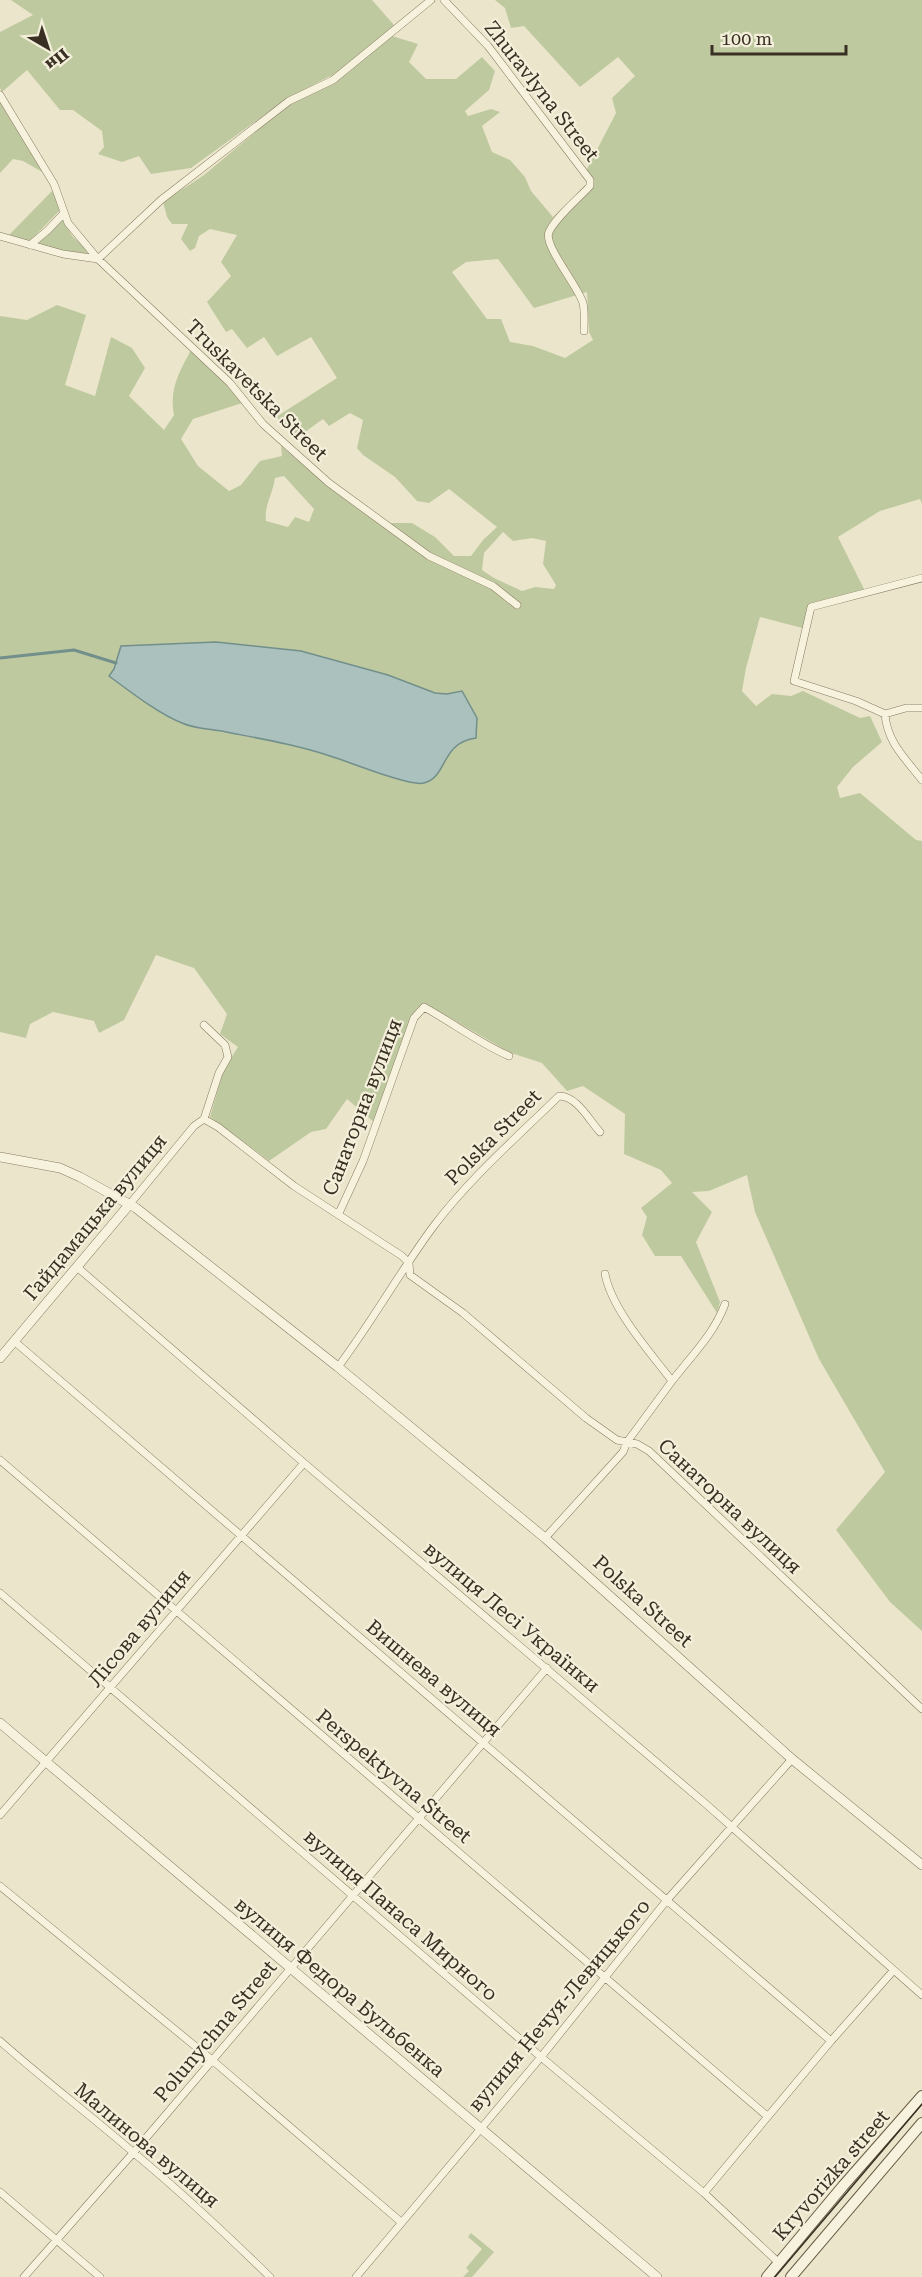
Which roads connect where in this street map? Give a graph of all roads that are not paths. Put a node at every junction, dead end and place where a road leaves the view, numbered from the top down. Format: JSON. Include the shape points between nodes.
{"nodes":[{"id":1,"x":431,"y":0,"type":"edge"},
{"id":2,"x":444,"y":0,"type":"edge"},
{"id":3,"x":0,"y":95,"type":"edge"},
{"id":4,"x":64,"y":213,"type":"junction"},
{"id":5,"x":0,"y":236,"type":"edge"},
{"id":6,"x":30,"y":244,"type":"junction"},
{"id":7,"x":98,"y":259,"type":"junction"},
{"id":8,"x":584,"y":331,"type":"dead end"},
{"id":9,"x":922,"y":578,"type":"edge"},
{"id":10,"x":517,"y":605,"type":"dead end"},
{"id":11,"x":922,"y":708,"type":"edge"},
{"id":12,"x":885,"y":714,"type":"junction"},
{"id":13,"x":922,"y":780,"type":"edge"},
{"id":14,"x":204,"y":1025,"type":"dead end"},
{"id":15,"x":509,"y":1056,"type":"dead end"},
{"id":16,"x":204,"y":1119,"type":"junction"},
{"id":17,"x":600,"y":1132,"type":"dead end"},
{"id":18,"x":0,"y":1156,"type":"edge"},
{"id":19,"x":129,"y":1204,"type":"junction"},
{"id":20,"x":339,"y":1213,"type":"junction"},
{"id":21,"x":409,"y":1263,"type":"junction"},
{"id":22,"x":77,"y":1267,"type":"junction"},
{"id":23,"x":605,"y":1274,"type":"dead end"},
{"id":24,"x":725,"y":1304,"type":"dead end"},
{"id":25,"x":14,"y":1341,"type":"junction"},
{"id":26,"x":0,"y":1358,"type":"edge"},
{"id":27,"x":338,"y":1367,"type":"junction"},
{"id":28,"x":672,"y":1381,"type":"junction"},
{"id":29,"x":627,"y":1442,"type":"junction"},
{"id":30,"x":0,"y":1460,"type":"edge"},
{"id":31,"x":304,"y":1463,"type":"junction"},
{"id":32,"x":240,"y":1535,"type":"junction"},
{"id":33,"x":546,"y":1538,"type":"junction"},
{"id":34,"x":0,"y":1593,"type":"edge"},
{"id":35,"x":176,"y":1610,"type":"junction"},
{"id":36,"x":547,"y":1668,"type":"junction"},
{"id":37,"x":111,"y":1688,"type":"junction"},
{"id":38,"x":922,"y":1709,"type":"edge"},
{"id":39,"x":0,"y":1723,"type":"edge"},
{"id":40,"x":484,"y":1742,"type":"junction"},
{"id":41,"x":792,"y":1759,"type":"junction"},
{"id":42,"x":45,"y":1761,"type":"junction"},
{"id":43,"x":0,"y":1815,"type":"edge"},
{"id":44,"x":419,"y":1819,"type":"junction"},
{"id":45,"x":732,"y":1828,"type":"junction"},
{"id":46,"x":922,"y":1865,"type":"edge"},
{"id":47,"x":0,"y":1886,"type":"edge"},
{"id":48,"x":353,"y":1896,"type":"junction"},
{"id":49,"x":667,"y":1900,"type":"junction"},
{"id":50,"x":290,"y":1968,"type":"junction"},
{"id":51,"x":893,"y":1971,"type":"junction"},
{"id":52,"x":605,"y":1977,"type":"junction"},
{"id":53,"x":922,"y":1995,"type":"edge"},
{"id":54,"x":0,"y":2041,"type":"edge"},
{"id":55,"x":831,"y":2041,"type":"junction"},
{"id":56,"x":541,"y":2057,"type":"junction"},
{"id":57,"x":212,"y":2060,"type":"junction"},
{"id":58,"x":922,"y":2096,"type":"edge"},
{"id":59,"x":767,"y":2116,"type":"junction"},
{"id":60,"x":922,"y":2123,"type":"edge"},
{"id":61,"x":479,"y":2128,"type":"junction"},
{"id":62,"x":134,"y":2152,"type":"junction"},
{"id":63,"x":0,"y":2192,"type":"edge"},
{"id":64,"x":704,"y":2193,"type":"junction"},
{"id":65,"x":401,"y":2222,"type":"junction"},
{"id":66,"x":57,"y":2240,"type":"junction"},
{"id":67,"x":779,"y":2263,"type":"junction"},
{"id":68,"x":24,"y":2277,"type":"edge"},
{"id":69,"x":100,"y":2277,"type":"edge"},
{"id":70,"x":270,"y":2277,"type":"edge"},
{"id":71,"x":356,"y":2277,"type":"edge"},
{"id":72,"x":657,"y":2277,"type":"edge"},
{"id":73,"x":767,"y":2277,"type":"edge"},
{"id":74,"x":790,"y":2277,"type":"edge"}],
"edges":[{"from":1,"to":7,"type":"street","via":[[333,80],[289,101],[161,200]]},
{"from":2,"to":8,"type":"street","name":"Zhuravlyna Street","via":[[489,46],[590,180],[590,186],[553,226],[548,237],[584,305]]},
{"from":3,"to":4,"type":"street","via":[[54,184]]},
{"from":4,"to":6,"type":"street"},
{"from":4,"to":7,"type":"street","via":[[75,234]]},
{"from":5,"to":6,"type":"street"},
{"from":6,"to":7,"type":"street"},
{"from":7,"to":10,"type":"street","name":"Truskavetska Street","via":[[230,383],[263,424],[329,483],[429,556],[493,586]]},
{"from":9,"to":12,"type":"street","via":[[811,607],[794,681]]},
{"from":11,"to":12,"type":"street"},
{"from":12,"to":13,"type":"street","via":[[886,728],[894,744]]},
{"from":14,"to":16,"type":"street","via":[[225,1045],[228,1057]]},
{"from":15,"to":20,"type":"street","name":"Санаторна вулиця","via":[[439,1015],[421,1009],[414,1018],[363,1161]]},
{"from":16,"to":19,"type":"street","name":"Гайдамацька вулиця"},
{"from":16,"to":20,"type":"street","name":"Санаторна вулиця","via":[[294,1186]]},
{"from":17,"to":21,"type":"street","name":"Polska Street","via":[[573,1101],[559,1096],[453,1203]]},
{"from":18,"to":19,"type":"street","name":"Polska Street","via":[[60,1168]]},
{"from":19,"to":22,"type":"street","name":"Гайдамацька вулиця"},
{"from":19,"to":27,"type":"street","name":"Polska Street"},
{"from":20,"to":21,"type":"street","name":"Санаторна вулиця"},
{"from":21,"to":27,"type":"street","name":"Polska Street"},
{"from":21,"to":29,"type":"street","name":"Санаторна вулиця","via":[[410,1275],[463,1313],[586,1418],[616,1440]]},
{"from":22,"to":25,"type":"street","name":"Гайдамацька вулиця"},
{"from":22,"to":31,"type":"street","name":"вулиця Лесі Українки"},
{"from":23,"to":28,"type":"street","via":[[607,1285],[638,1337]]},
{"from":24,"to":28,"type":"street","via":[[711,1334]]},
{"from":25,"to":26,"type":"street","name":"Гайдамацька вулиця"},
{"from":25,"to":32,"type":"street","name":"Вишнева вулиця"},
{"from":27,"to":33,"type":"street","name":"Polska Street"},
{"from":28,"to":29,"type":"street"},
{"from":29,"to":33,"type":"street","via":[[623,1452]]},
{"from":29,"to":38,"type":"street","name":"Санаторна вулиця","via":[[648,1451]]},
{"from":30,"to":35,"type":"street","name":"Perspektyvna Street"},
{"from":31,"to":32,"type":"street","name":"Лісова вулиця"},
{"from":31,"to":36,"type":"street","name":"вулиця Лесі Українки"},
{"from":32,"to":35,"type":"street","name":"Лісова вулиця"},
{"from":32,"to":40,"type":"street","name":"Вишнева вулиця"},
{"from":33,"to":41,"type":"street","name":"Polska Street"},
{"from":34,"to":37,"type":"street","name":"вулиця Панаса Мирного"},
{"from":35,"to":37,"type":"street","name":"Лісова вулиця"},
{"from":35,"to":44,"type":"street","name":"Perspektyvna Street"},
{"from":36,"to":40,"type":"street","name":"Polunychna Street"},
{"from":36,"to":45,"type":"street","name":"вулиця Лесі Українки"},
{"from":37,"to":42,"type":"street","name":"Лісова вулиця"},
{"from":37,"to":48,"type":"street","name":"вулиця Панаса Мирного"},
{"from":39,"to":42,"type":"street","name":"вулиця Федора Бульбенка"},
{"from":40,"to":44,"type":"street","name":"Polunychna Street"},
{"from":40,"to":49,"type":"street","name":"Вишнева вулиця"},
{"from":41,"to":45,"type":"street","name":"вулиця Нечуя-Левицького"},
{"from":41,"to":46,"type":"street","name":"Polska Street"},
{"from":42,"to":43,"type":"street","name":"Лісова вулиця"},
{"from":42,"to":50,"type":"street","name":"вулиця Федора Бульбенка"},
{"from":44,"to":48,"type":"street","name":"Polunychna Street"},
{"from":44,"to":52,"type":"street","name":"Perspektyvna Street"},
{"from":45,"to":49,"type":"street","name":"вулиця Нечуя-Левицького"},
{"from":45,"to":51,"type":"street","name":"вулиця Лесі Українки"},
{"from":47,"to":57,"type":"street"},
{"from":48,"to":50,"type":"street","name":"Polunychna Street"},
{"from":48,"to":56,"type":"street","name":"вулиця Панаса Мирного"},
{"from":49,"to":52,"type":"street","name":"вулиця Нечуя-Левицького"},
{"from":49,"to":55,"type":"street","name":"Вишнева вулиця"},
{"from":50,"to":57,"type":"street","name":"Polunychna Street"},
{"from":50,"to":61,"type":"street","name":"вулиця Федора Бульбенка"},
{"from":51,"to":53,"type":"street","name":"вулиця Лесі Українки"},
{"from":51,"to":55,"type":"street"},
{"from":52,"to":56,"type":"street","name":"вулиця Нечуя-Левицького"},
{"from":52,"to":59,"type":"street","name":"Perspektyvna Street"},
{"from":54,"to":62,"type":"street","name":"Малинова вулиця"},
{"from":55,"to":59,"type":"street"},
{"from":56,"to":61,"type":"street","name":"вулиця Нечуя-Левицького"},
{"from":56,"to":64,"type":"street","name":"вулиця Панаса Мирного"},
{"from":57,"to":62,"type":"street","name":"Polunychna Street"},
{"from":57,"to":65,"type":"street"},
{"from":58,"to":67,"type":"main road","name":"Kryvorizka street"},
{"from":59,"to":64,"type":"street"},
{"from":60,"to":74,"type":"main road","name":"Kryvorizka street"},
{"from":61,"to":65,"type":"street","name":"вулиця Нечуя-Левицького"},
{"from":61,"to":72,"type":"street","name":"вулиця Федора Бульбенка"},
{"from":62,"to":66,"type":"street","name":"Polunychna Street"},
{"from":62,"to":70,"type":"street","name":"Малинова вулиця"},
{"from":63,"to":66,"type":"street"},
{"from":64,"to":67,"type":"street","name":"вулиця Панаса Мирного"},
{"from":65,"to":71,"type":"street","name":"вулиця Нечуя-Левицького"},
{"from":66,"to":68,"type":"street","name":"Polunychna Street"},
{"from":66,"to":69,"type":"street"},
{"from":67,"to":73,"type":"main road","name":"Kryvorizka street"}]}
